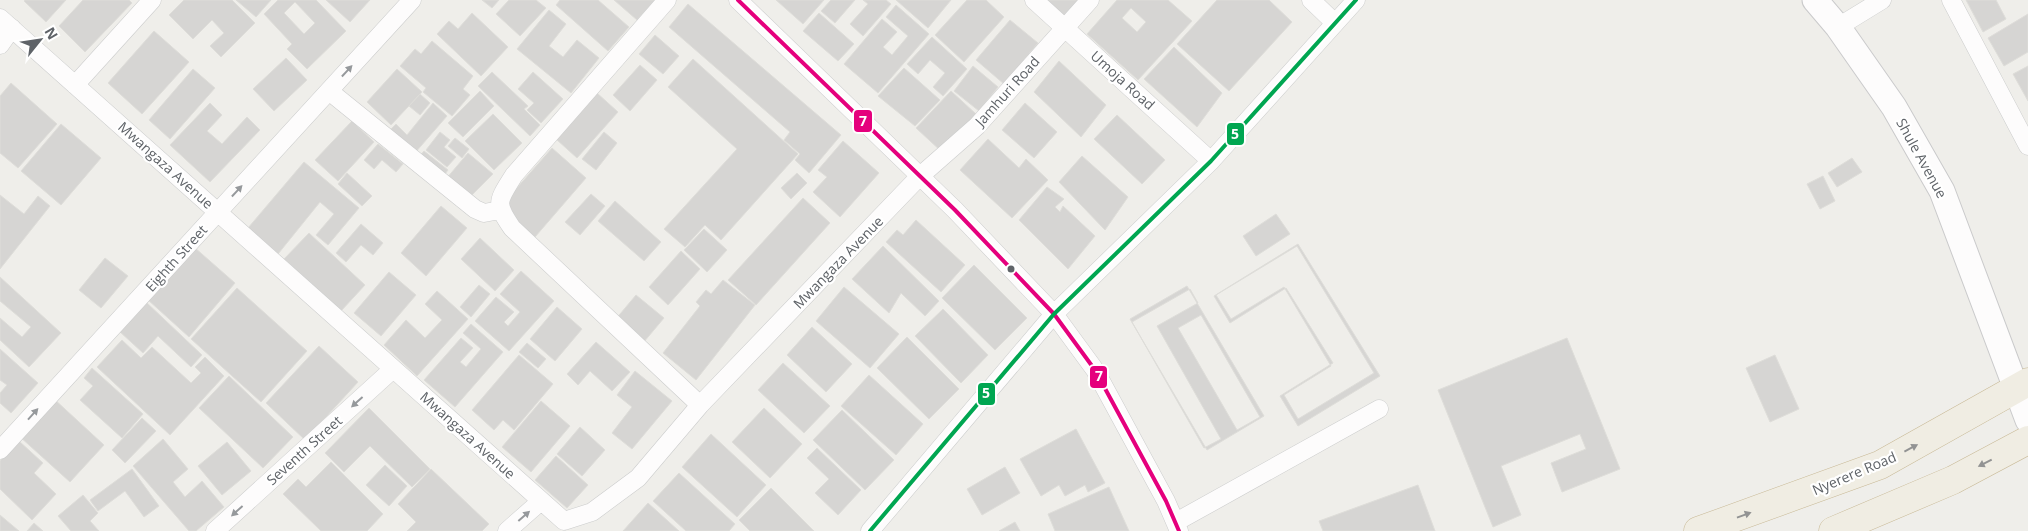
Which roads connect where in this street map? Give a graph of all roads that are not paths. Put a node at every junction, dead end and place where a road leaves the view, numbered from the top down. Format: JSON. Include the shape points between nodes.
{"nodes":[{"id":1,"x":152,"y":0,"type":"edge"},
{"id":2,"x":412,"y":0,"type":"edge"},
{"id":3,"x":667,"y":0,"type":"edge"},
{"id":4,"x":738,"y":0,"type":"edge"},
{"id":5,"x":1034,"y":0,"type":"edge"},
{"id":6,"x":1090,"y":0,"type":"edge"},
{"id":7,"x":1310,"y":0,"type":"edge"},
{"id":8,"x":1356,"y":0,"type":"edge"},
{"id":9,"x":1815,"y":0,"type":"edge"},
{"id":10,"x":1882,"y":0,"type":"edge"},
{"id":11,"x":1951,"y":0,"type":"edge"},
{"id":12,"x":6,"y":23,"type":"edge"},
{"id":13,"x":1336,"y":23,"type":"junction"},
{"id":14,"x":1838,"y":27,"type":"junction"},
{"id":15,"x":1065,"y":28,"type":"junction"},
{"id":16,"x":0,"y":45,"type":"edge"},
{"id":17,"x":75,"y":84,"type":"junction"},
{"id":18,"x":329,"y":91,"type":"junction"},
{"id":19,"x":2028,"y":146,"type":"edge"},
{"id":20,"x":1211,"y":161,"type":"junction"},
{"id":21,"x":919,"y":177,"type":"junction"},
{"id":22,"x":500,"y":210,"type":"junction"},
{"id":23,"x":218,"y":212,"type":"junction"},
{"id":24,"x":1054,"y":314,"type":"junction"},
{"id":25,"x":393,"y":369,"type":"junction"},
{"id":26,"x":2023,"y":386,"type":"edge"},
{"id":27,"x":700,"y":405,"type":"junction"},
{"id":28,"x":1379,"y":409,"type":"dead end"},
{"id":29,"x":2028,"y":420,"type":"edge"},
{"id":30,"x":2028,"y":440,"type":"edge"},
{"id":31,"x":0,"y":450,"type":"edge"},
{"id":32,"x":542,"y":501,"type":"junction"},
{"id":33,"x":1178,"y":527,"type":"edge"},
{"id":34,"x":215,"y":531,"type":"edge"},
{"id":35,"x":507,"y":531,"type":"edge"},
{"id":36,"x":870,"y":531,"type":"edge"},
{"id":37,"x":1698,"y":531,"type":"edge"},
{"id":38,"x":1833,"y":531,"type":"edge"}],
"edges":[{"from":1,"to":17,"type":"street"},
{"from":18,"to":2,"type":"street","name":"Eighth Street","one_way":true},
{"from":3,"to":22,"type":"street","via":[[514,175],[500,198]]},
{"from":4,"to":21,"type":"street"},
{"from":5,"to":15,"type":"street","name":"Umoja Road"},
{"from":6,"to":15,"type":"street","name":"Jamhuri Road"},
{"from":7,"to":13,"type":"street"},
{"from":8,"to":13,"type":"street"},
{"from":9,"to":14,"type":"main road","name":"Shule Avenue"},
{"from":10,"to":14,"type":"street"},
{"from":11,"to":19,"type":"street"},
{"from":12,"to":16,"type":"street"},
{"from":12,"to":17,"type":"street","name":"Mwangaza Avenue"},
{"from":13,"to":20,"type":"street"},
{"from":14,"to":26,"type":"main road","name":"Shule Avenue","via":[[1894,107],[1942,191]]},
{"from":15,"to":20,"type":"street","name":"Umoja Road"},
{"from":15,"to":21,"type":"street","name":"Jamhuri Road","via":[[977,126]]},
{"from":17,"to":23,"type":"street","name":"Mwangaza Avenue"},
{"from":18,"to":22,"type":"street","via":[[475,209],[484,213]]},
{"from":23,"to":18,"type":"street","name":"Eighth Street","one_way":true},
{"from":20,"to":24,"type":"street"},
{"from":21,"to":24,"type":"street"},
{"from":21,"to":27,"type":"street","name":"Mwangaza Avenue"},
{"from":22,"to":27,"type":"street","via":[[512,228]]},
{"from":23,"to":25,"type":"street","name":"Mwangaza Avenue"},
{"from":31,"to":23,"type":"street","name":"Eighth Street","one_way":true},
{"from":24,"to":33,"type":"street","via":[[1095,370]]},
{"from":24,"to":36,"type":"street"},
{"from":25,"to":32,"type":"street","name":"Mwangaza Avenue"},
{"from":25,"to":34,"type":"street","name":"Seventh Street","one_way":true},
{"from":26,"to":29,"type":"main road"},
{"from":37,"to":26,"type":"highway","name":"Nyerere Road","one_way":true,"via":[[1880,465]]},
{"from":27,"to":32,"type":"street","name":"Mwangaza Avenue","via":[[638,478],[592,512],[564,521]]},
{"from":28,"to":33,"type":"street"},
{"from":30,"to":38,"type":"highway","one_way":true,"via":[[1953,480]]},
{"from":35,"to":32,"type":"street","one_way":true}]}
